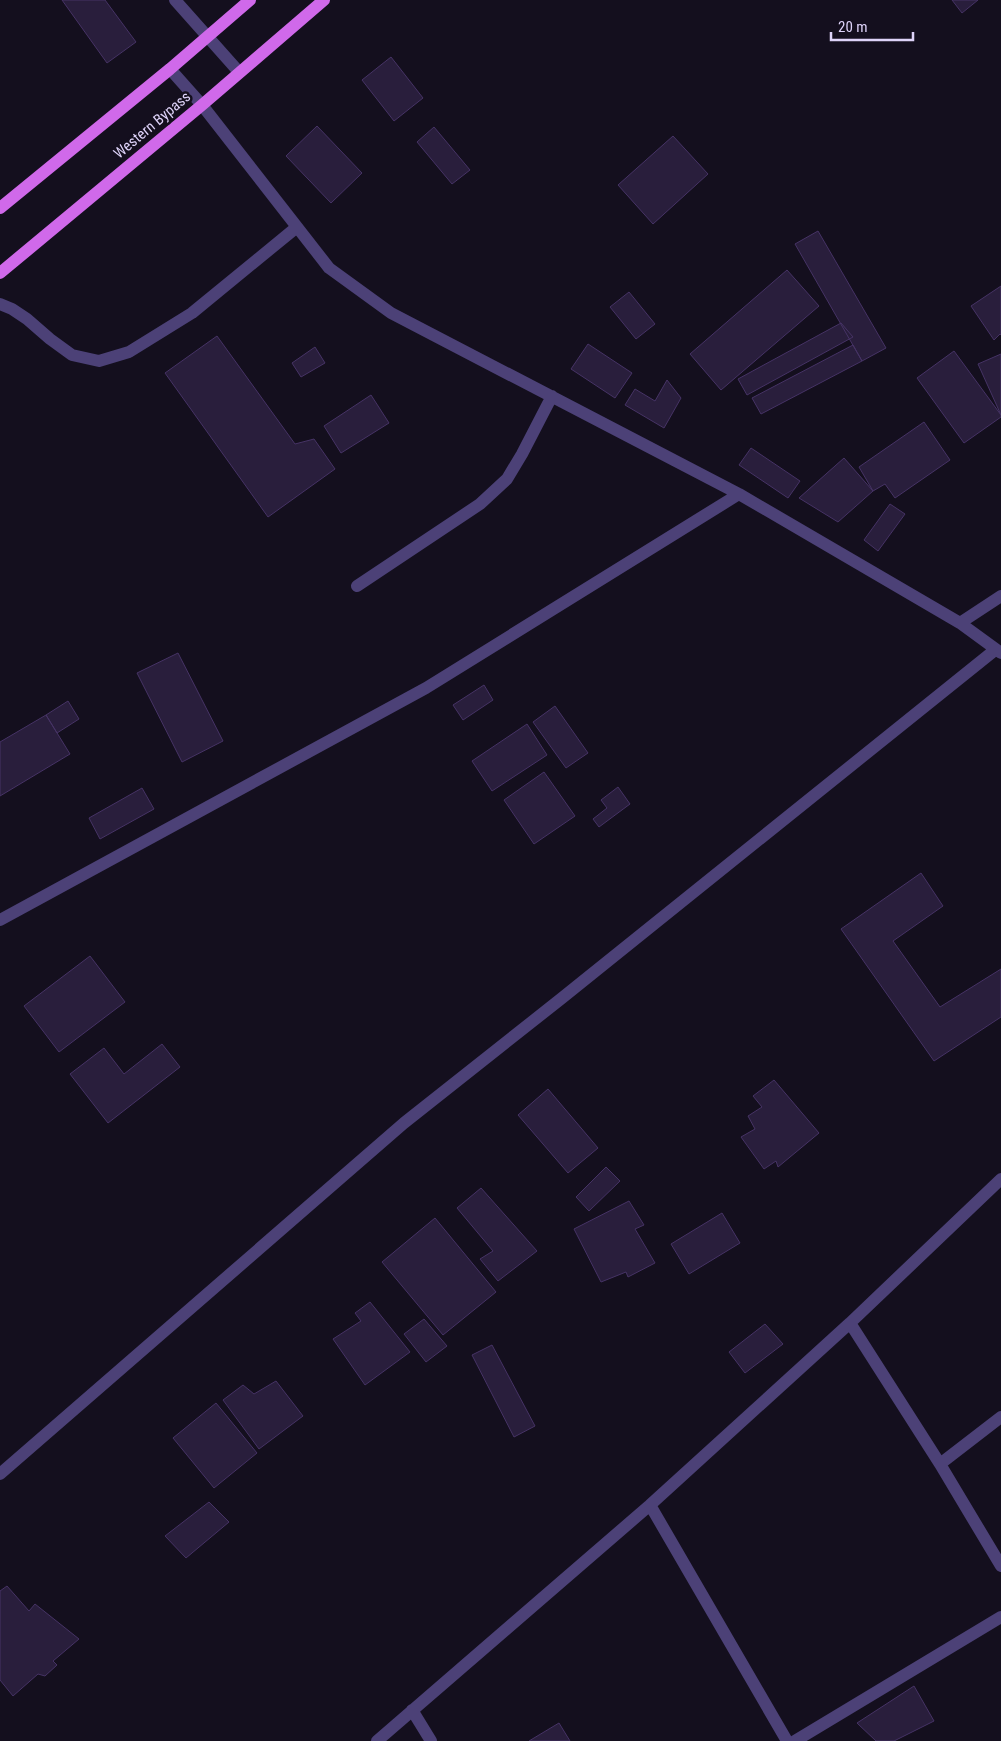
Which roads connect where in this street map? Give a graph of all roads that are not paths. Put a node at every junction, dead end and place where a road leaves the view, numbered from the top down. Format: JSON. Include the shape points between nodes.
{"nodes":[{"id":1,"x":175,"y":0,"type":"edge"},
{"id":2,"x":250,"y":0,"type":"edge"},
{"id":3,"x":324,"y":0,"type":"edge"},
{"id":4,"x":206,"y":37,"type":"junction"},
{"id":5,"x":170,"y":70,"type":"junction"},
{"id":6,"x":239,"y":72,"type":"junction"},
{"id":7,"x":202,"y":105,"type":"junction"},
{"id":8,"x":0,"y":208,"type":"edge"},
{"id":9,"x":297,"y":227,"type":"junction"},
{"id":10,"x":0,"y":274,"type":"edge"},
{"id":11,"x":0,"y":304,"type":"edge"},
{"id":12,"x":552,"y":396,"type":"junction"},
{"id":13,"x":739,"y":494,"type":"junction"},
{"id":14,"x":357,"y":586,"type":"dead end"},
{"id":15,"x":1001,"y":596,"type":"edge"},
{"id":16,"x":960,"y":623,"type":"junction"},
{"id":17,"x":998,"y":651,"type":"edge"},
{"id":18,"x":0,"y":920,"type":"edge"},
{"id":19,"x":1001,"y":1180,"type":"edge"},
{"id":20,"x":850,"y":1323,"type":"junction"},
{"id":21,"x":1001,"y":1417,"type":"edge"},
{"id":22,"x":940,"y":1464,"type":"junction"},
{"id":23,"x":0,"y":1474,"type":"edge"},
{"id":24,"x":650,"y":1505,"type":"junction"},
{"id":25,"x":1001,"y":1566,"type":"edge"},
{"id":26,"x":1001,"y":1617,"type":"edge"},
{"id":27,"x":412,"y":1710,"type":"junction"},
{"id":28,"x":377,"y":1741,"type":"edge"},
{"id":29,"x":432,"y":1741,"type":"edge"},
{"id":30,"x":787,"y":1741,"type":"edge"},
{"id":31,"x":795,"y":1741,"type":"edge"}],
"edges":[{"from":1,"to":4,"type":"street"},
{"from":2,"to":4,"type":"main road","name":"Western Bypass"},
{"from":3,"to":6,"type":"main road","name":"Western Bypass"},
{"from":4,"to":5,"type":"main road","name":"Western Bypass"},
{"from":4,"to":6,"type":"street"},
{"from":5,"to":7,"type":"street"},
{"from":5,"to":8,"type":"main road","name":"Western Bypass"},
{"from":6,"to":7,"type":"main road","name":"Western Bypass"},
{"from":7,"to":9,"type":"street"},
{"from":7,"to":10,"type":"main road","name":"Western Bypass"},
{"from":9,"to":11,"type":"street","via":[[192,313],[129,352],[99,361],[72,355],[27,319]]},
{"from":9,"to":12,"type":"street","via":[[329,268],[391,313]]},
{"from":12,"to":13,"type":"street"},
{"from":12,"to":14,"type":"street","via":[[507,479],[480,504]]},
{"from":13,"to":16,"type":"street"},
{"from":13,"to":18,"type":"street","via":[[426,688]]},
{"from":15,"to":16,"type":"street"},
{"from":16,"to":17,"type":"street"},
{"from":17,"to":23,"type":"street","via":[[404,1123]]},
{"from":19,"to":20,"type":"street"},
{"from":20,"to":22,"type":"street"},
{"from":20,"to":24,"type":"street"},
{"from":21,"to":22,"type":"street"},
{"from":22,"to":25,"type":"street"},
{"from":24,"to":27,"type":"street"},
{"from":24,"to":30,"type":"street"},
{"from":26,"to":31,"type":"street"},
{"from":27,"to":28,"type":"street"},
{"from":27,"to":29,"type":"street"}]}
